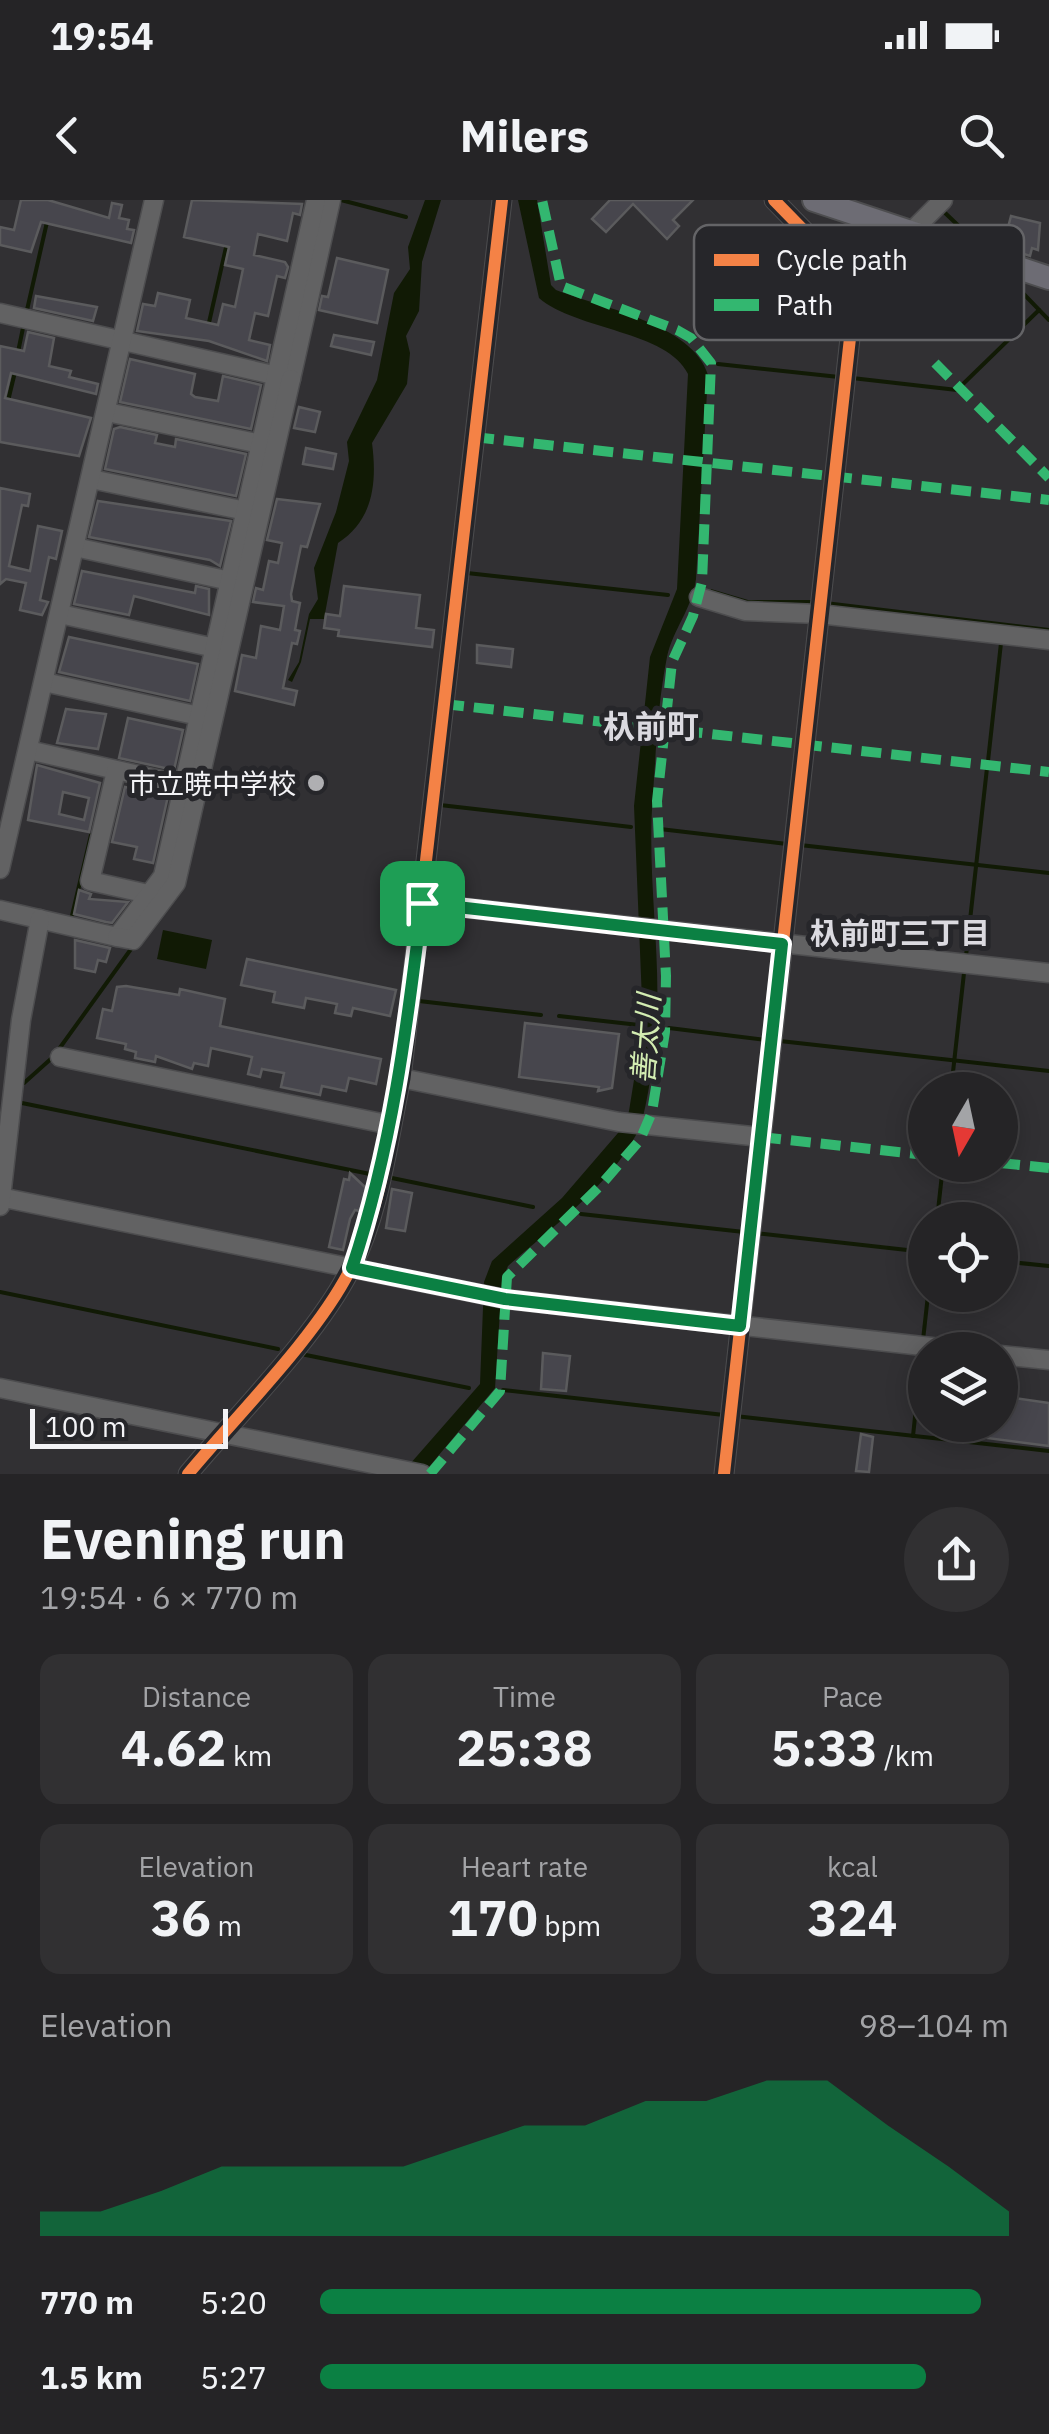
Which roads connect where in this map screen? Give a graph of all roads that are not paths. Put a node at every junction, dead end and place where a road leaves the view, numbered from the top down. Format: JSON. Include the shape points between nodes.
{"nodes":[{"id":1,"x":154,"y":200,"type":"edge"},
{"id":2,"x":316,"y":200,"type":"edge"},
{"id":3,"x":331,"y":200,"type":"edge"},
{"id":4,"x":502,"y":200,"type":"edge"},
{"id":5,"x":774,"y":200,"type":"edge"},
{"id":6,"x":814,"y":200,"type":"edge"},
{"id":7,"x":943,"y":200,"type":"edge"},
{"id":8,"x":798,"y":225,"type":"edge"},
{"id":9,"x":890,"y":225,"type":"edge"},
{"id":10,"x":918,"y":225,"type":"edge"},
{"id":11,"x":1024,"y":270,"type":"edge"},
{"id":12,"x":1049,"y":278,"type":"edge"},
{"id":13,"x":0,"y":314,"type":"edge"},
{"id":14,"x":850,"y":340,"type":"edge"},
{"id":15,"x":123,"y":341,"type":"junction"},
{"id":16,"x":284,"y":378,"type":"junction"},
{"id":17,"x":107,"y":412,"type":"junction"},
{"id":18,"x":261,"y":444,"type":"junction"},
{"id":19,"x":91,"y":479,"type":"junction"},
{"id":20,"x":246,"y":511,"type":"junction"},
{"id":21,"x":75,"y":547,"type":"junction"},
{"id":22,"x":230,"y":580,"type":"junction"},
{"id":23,"x":699,"y":597,"type":"dead end"},
{"id":24,"x":820,"y":607,"type":"junction"},
{"id":25,"x":60,"y":614,"type":"junction"},
{"id":26,"x":1049,"y":640,"type":"edge"},
{"id":27,"x":214,"y":648,"type":"junction"},
{"id":28,"x":44,"y":682,"type":"junction"},
{"id":29,"x":199,"y":716,"type":"junction"},
{"id":30,"x":28,"y":750,"type":"junction"},
{"id":31,"x":116,"y":771,"type":"junction"},
{"id":32,"x":183,"y":785,"type":"junction"},
{"id":33,"x":0,"y":869,"type":"edge"},
{"id":34,"x":148,"y":894,"type":"junction"},
{"id":35,"x":422,"y":903,"type":"junction"},
{"id":36,"x":0,"y":910,"type":"edge"},
{"id":37,"x":40,"y":919,"type":"junction"},
{"id":38,"x":118,"y":937,"type":"junction"},
{"id":39,"x":782,"y":944,"type":"junction"},
{"id":40,"x":1049,"y":973,"type":"edge"},
{"id":41,"x":60,"y":1057,"type":"dead end"},
{"id":42,"x":401,"y":1078,"type":"junction"},
{"id":43,"x":391,"y":1124,"type":"junction"},
{"id":44,"x":761,"y":1137,"type":"junction"},
{"id":45,"x":0,"y":1197,"type":"edge"},
{"id":46,"x":0,"y":1206,"type":"edge"},
{"id":47,"x":352,"y":1268,"type":"junction"},
{"id":48,"x":740,"y":1326,"type":"junction"},
{"id":49,"x":908,"y":1344,"type":"edge"},
{"id":50,"x":1018,"y":1357,"type":"edge"},
{"id":51,"x":1049,"y":1360,"type":"edge"},
{"id":52,"x":0,"y":1388,"type":"edge"},
{"id":53,"x":222,"y":1434,"type":"junction"},
{"id":54,"x":188,"y":1474,"type":"edge"},
{"id":55,"x":422,"y":1474,"type":"edge"},
{"id":56,"x":724,"y":1474,"type":"edge"}],
"edges":[{"from":1,"to":15,"type":"street"},
{"from":2,"to":16,"type":"street"},
{"from":3,"to":16,"type":"street"},
{"from":4,"to":35,"type":"street"},
{"from":5,"to":8,"type":"street"},
{"from":6,"to":9,"type":"main road"},
{"from":7,"to":10,"type":"street"},
{"from":11,"to":12,"type":"main road"},
{"from":13,"to":15,"type":"street"},
{"from":14,"to":24,"type":"street"},
{"from":15,"to":16,"type":"street"},
{"from":15,"to":17,"type":"street"},
{"from":16,"to":18,"type":"street"},
{"from":16,"to":38,"type":"street","via":[[176,884],[133,940]]},
{"from":17,"to":18,"type":"street"},
{"from":17,"to":19,"type":"street"},
{"from":18,"to":20,"type":"street"},
{"from":19,"to":20,"type":"street"},
{"from":19,"to":21,"type":"street"},
{"from":20,"to":22,"type":"street"},
{"from":21,"to":22,"type":"street"},
{"from":21,"to":25,"type":"street"},
{"from":22,"to":27,"type":"street"},
{"from":23,"to":24,"type":"street","via":[[745,612]]},
{"from":24,"to":26,"type":"street"},
{"from":24,"to":39,"type":"street"},
{"from":25,"to":27,"type":"street"},
{"from":25,"to":28,"type":"street"},
{"from":27,"to":29,"type":"street"},
{"from":28,"to":29,"type":"street"},
{"from":28,"to":30,"type":"street"},
{"from":29,"to":32,"type":"street"},
{"from":30,"to":31,"type":"street"},
{"from":30,"to":33,"type":"street"},
{"from":31,"to":32,"type":"street"},
{"from":31,"to":34,"type":"street","via":[[90,881]]},
{"from":32,"to":34,"type":"street","via":[[163,876]]},
{"from":34,"to":38,"type":"street"},
{"from":35,"to":39,"type":"street"},
{"from":35,"to":42,"type":"street"},
{"from":36,"to":37,"type":"street"},
{"from":37,"to":38,"type":"street"},
{"from":37,"to":45,"type":"street","via":[[20,1020]]},
{"from":39,"to":40,"type":"street"},
{"from":39,"to":44,"type":"street"},
{"from":41,"to":43,"type":"street"},
{"from":42,"to":43,"type":"street"},
{"from":42,"to":44,"type":"street","via":[[619,1122]]},
{"from":43,"to":47,"type":"street"},
{"from":44,"to":48,"type":"street"},
{"from":45,"to":46,"type":"street"},
{"from":45,"to":47,"type":"street"},
{"from":47,"to":48,"type":"street","via":[[505,1299]]},
{"from":47,"to":53,"type":"street"},
{"from":48,"to":49,"type":"street"},
{"from":48,"to":56,"type":"street"},
{"from":50,"to":51,"type":"street"},
{"from":52,"to":53,"type":"street"},
{"from":53,"to":54,"type":"street"},
{"from":53,"to":55,"type":"street"}]}
